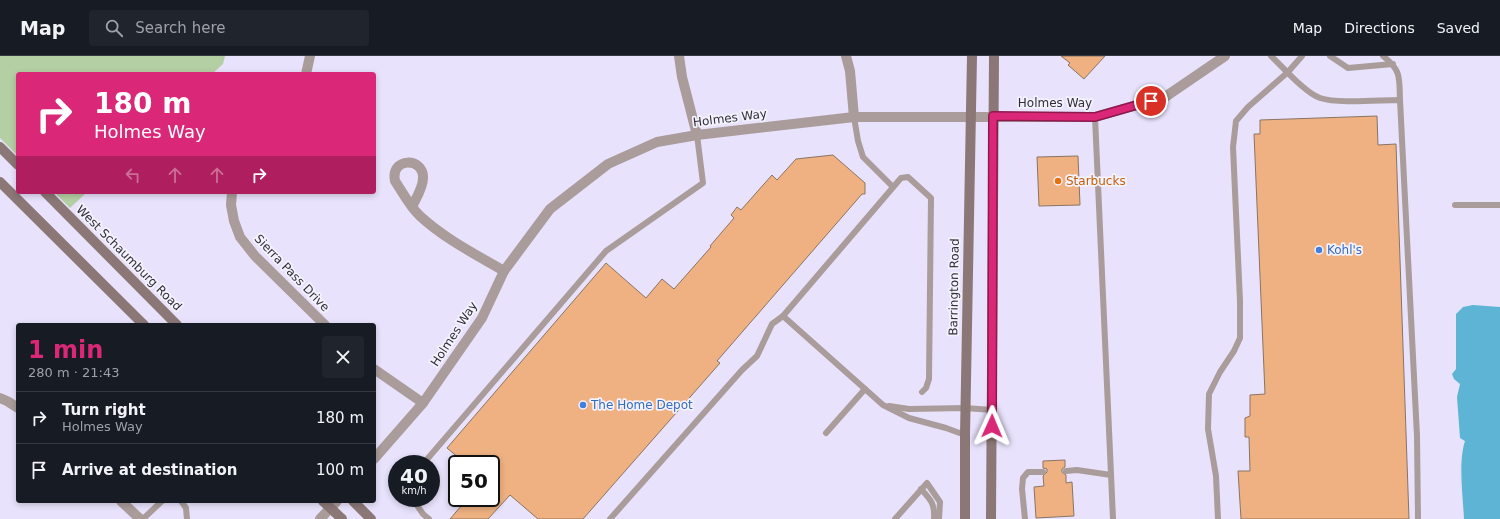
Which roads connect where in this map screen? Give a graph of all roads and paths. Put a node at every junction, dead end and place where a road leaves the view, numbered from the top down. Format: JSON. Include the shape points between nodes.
{"nodes":[{"id":1,"x":310,"y":56,"type":"edge"},
{"id":2,"x":679,"y":56,"type":"edge"},
{"id":3,"x":846,"y":56,"type":"edge"},
{"id":4,"x":972,"y":56,"type":"edge"},
{"id":5,"x":994,"y":56,"type":"edge"},
{"id":6,"x":1225,"y":56,"type":"edge"},
{"id":7,"x":1271,"y":56,"type":"edge"},
{"id":8,"x":1302,"y":56,"type":"edge"},
{"id":9,"x":1330,"y":56,"type":"edge"},
{"id":10,"x":1383,"y":56,"type":"edge"},
{"id":11,"x":1393,"y":64,"type":"junction"},
{"id":12,"x":306,"y":72,"type":"edge"},
{"id":13,"x":1288,"y":72,"type":"junction"},
{"id":14,"x":1400,"y":100,"type":"junction"},
{"id":15,"x":854,"y":116,"type":"junction"},
{"id":16,"x":970,"y":116,"type":"junction"},
{"id":17,"x":993,"y":116,"type":"junction"},
{"id":18,"x":1095,"y":117,"type":"junction"},
{"id":19,"x":697,"y":135,"type":"junction"},
{"id":20,"x":0,"y":147,"type":"edge"},
{"id":21,"x":16,"y":163,"type":"edge"},
{"id":22,"x":0,"y":182,"type":"edge"},
{"id":23,"x":893,"y":187,"type":"junction"},
{"id":24,"x":47,"y":194,"type":"edge"},
{"id":25,"x":232,"y":194,"type":"edge"},
{"id":26,"x":1455,"y":205,"type":"dead end"},
{"id":27,"x":1500,"y":205,"type":"edge"},
{"id":28,"x":412,"y":207,"type":"dead end"},
{"id":29,"x":504,"y":271,"type":"junction"},
{"id":30,"x":783,"y":316,"type":"junction"},
{"id":31,"x":142,"y":323,"type":"edge"},
{"id":32,"x":175,"y":323,"type":"edge"},
{"id":33,"x":323,"y":323,"type":"edge"},
{"id":34,"x":376,"y":370,"type":"edge"},
{"id":35,"x":865,"y":389,"type":"junction"},
{"id":36,"x":922,"y":392,"type":"dead end"},
{"id":37,"x":0,"y":398,"type":"edge"},
{"id":38,"x":423,"y":403,"type":"junction"},
{"id":39,"x":883,"y":405,"type":"junction"},
{"id":40,"x":16,"y":407,"type":"edge"},
{"id":41,"x":965,"y":408,"type":"junction"},
{"id":42,"x":992,"y":410,"type":"junction"},
{"id":43,"x":826,"y":433,"type":"dead end"},
{"id":44,"x":965,"y":435,"type":"junction"},
{"id":45,"x":430,"y":455,"type":"edge"},
{"id":46,"x":376,"y":457,"type":"edge"},
{"id":47,"x":1066,"y":471,"type":"dead end"},
{"id":48,"x":1043,"y":472,"type":"dead end"},
{"id":49,"x":1111,"y":475,"type":"junction"},
{"id":50,"x":921,"y":489,"type":"junction"},
{"id":51,"x":123,"y":503,"type":"edge"},
{"id":52,"x":160,"y":503,"type":"edge"},
{"id":53,"x":182,"y":503,"type":"edge"},
{"id":54,"x":330,"y":503,"type":"edge"},
{"id":55,"x":355,"y":503,"type":"edge"},
{"id":56,"x":418,"y":507,"type":"edge"},
{"id":57,"x":140,"y":519,"type":"edge"},
{"id":58,"x":143,"y":519,"type":"edge"},
{"id":59,"x":187,"y":519,"type":"edge"},
{"id":60,"x":320,"y":519,"type":"edge"},
{"id":61,"x":342,"y":519,"type":"edge"},
{"id":62,"x":371,"y":519,"type":"edge"},
{"id":63,"x":429,"y":519,"type":"edge"},
{"id":64,"x":610,"y":519,"type":"edge"},
{"id":65,"x":895,"y":519,"type":"edge"},
{"id":66,"x":934,"y":519,"type":"edge"},
{"id":67,"x":939,"y":519,"type":"edge"},
{"id":68,"x":965,"y":519,"type":"edge"},
{"id":69,"x":991,"y":519,"type":"edge"},
{"id":70,"x":1025,"y":519,"type":"edge"},
{"id":71,"x":1113,"y":519,"type":"edge"},
{"id":72,"x":1218,"y":519,"type":"edge"},
{"id":73,"x":1418,"y":519,"type":"edge"}],
"edges":[{"from":1,"to":12,"type":"street"},
{"from":2,"to":19,"type":"street"},
{"from":3,"to":15,"type":"street"},
{"from":4,"to":16,"type":"main road","name":"Barrington Road"},
{"from":5,"to":17,"type":"main road"},
{"from":6,"to":18,"type":"street","name":"Holmes Way","via":[[1165,97]]},
{"from":7,"to":13,"type":"lane"},
{"from":8,"to":13,"type":"lane"},
{"from":9,"to":11,"type":"lane","via":[[1348,68]]},
{"from":10,"to":11,"type":"lane"},
{"from":11,"to":14,"type":"lane","via":[[1398,74]]},
{"from":13,"to":14,"type":"lane","via":[[1319,98],[1332,101]]},
{"from":13,"to":72,"type":"lane","via":[[1236,121],[1233,147],[1240,338],[1209,394],[1208,430],[1216,476]]},
{"from":14,"to":73,"type":"lane","via":[[1417,436]]},
{"from":15,"to":16,"type":"street","name":"Holmes Way"},
{"from":15,"to":19,"type":"street","name":"Holmes Way"},
{"from":15,"to":23,"type":"lane","via":[[863,157]]},
{"from":16,"to":17,"type":"street","name":"Holmes Way"},
{"from":16,"to":41,"type":"main road","name":"Barrington Road"},
{"from":17,"to":18,"type":"street","name":"Holmes Way"},
{"from":17,"to":42,"type":"main road"},
{"from":18,"to":49,"type":"lane"},
{"from":19,"to":29,"type":"street","name":"Holmes Way","via":[[657,142],[608,164],[550,209]]},
{"from":19,"to":45,"type":"lane","via":[[703,183],[606,251]]},
{"from":20,"to":21,"type":"main road"},
{"from":22,"to":31,"type":"main road"},
{"from":23,"to":30,"type":"lane"},
{"from":23,"to":36,"type":"lane","via":[[902,178],[908,177],[931,198],[929,379]]},
{"from":24,"to":32,"type":"main road","name":"West Schaumburg Road"},
{"from":25,"to":33,"type":"street","name":"Sierra Pass Drive","via":[[234,221],[240,237],[255,256]]},
{"from":26,"to":27,"type":"lane"},
{"from":28,"to":29,"type":"street","via":[[446,237]]},
{"from":29,"to":38,"type":"street","name":"Holmes Way","via":[[482,318]]},
{"from":30,"to":35,"type":"lane"},
{"from":30,"to":64,"type":"lane","via":[[772,324],[757,356]]},
{"from":34,"to":38,"type":"street"},
{"from":35,"to":39,"type":"lane"},
{"from":35,"to":43,"type":"lane"},
{"from":37,"to":40,"type":"street"},
{"from":38,"to":46,"type":"street","name":"Holmes Way"},
{"from":39,"to":41,"type":"lane","via":[[909,409]]},
{"from":39,"to":44,"type":"lane","via":[[909,418]]},
{"from":41,"to":42,"type":"lane"},
{"from":41,"to":44,"type":"main road","name":"Barrington Road"},
{"from":42,"to":69,"type":"main road"},
{"from":44,"to":68,"type":"main road","name":"Barrington Road"},
{"from":47,"to":49,"type":"lane"},
{"from":48,"to":70,"type":"lane","via":[[1028,472],[1023,478]]},
{"from":49,"to":71,"type":"lane"},
{"from":50,"to":65,"type":"lane"},
{"from":50,"to":66,"type":"lane","via":[[932,501],[935,509]]},
{"from":50,"to":67,"type":"lane","via":[[927,483],[940,502]]},
{"from":51,"to":57,"type":"street"},
{"from":52,"to":58,"type":"lane"},
{"from":53,"to":59,"type":"lane","via":[[186,508]]},
{"from":54,"to":60,"type":"street"},
{"from":54,"to":61,"type":"main road"},
{"from":55,"to":62,"type":"main road"},
{"from":56,"to":63,"type":"lane"}]}
